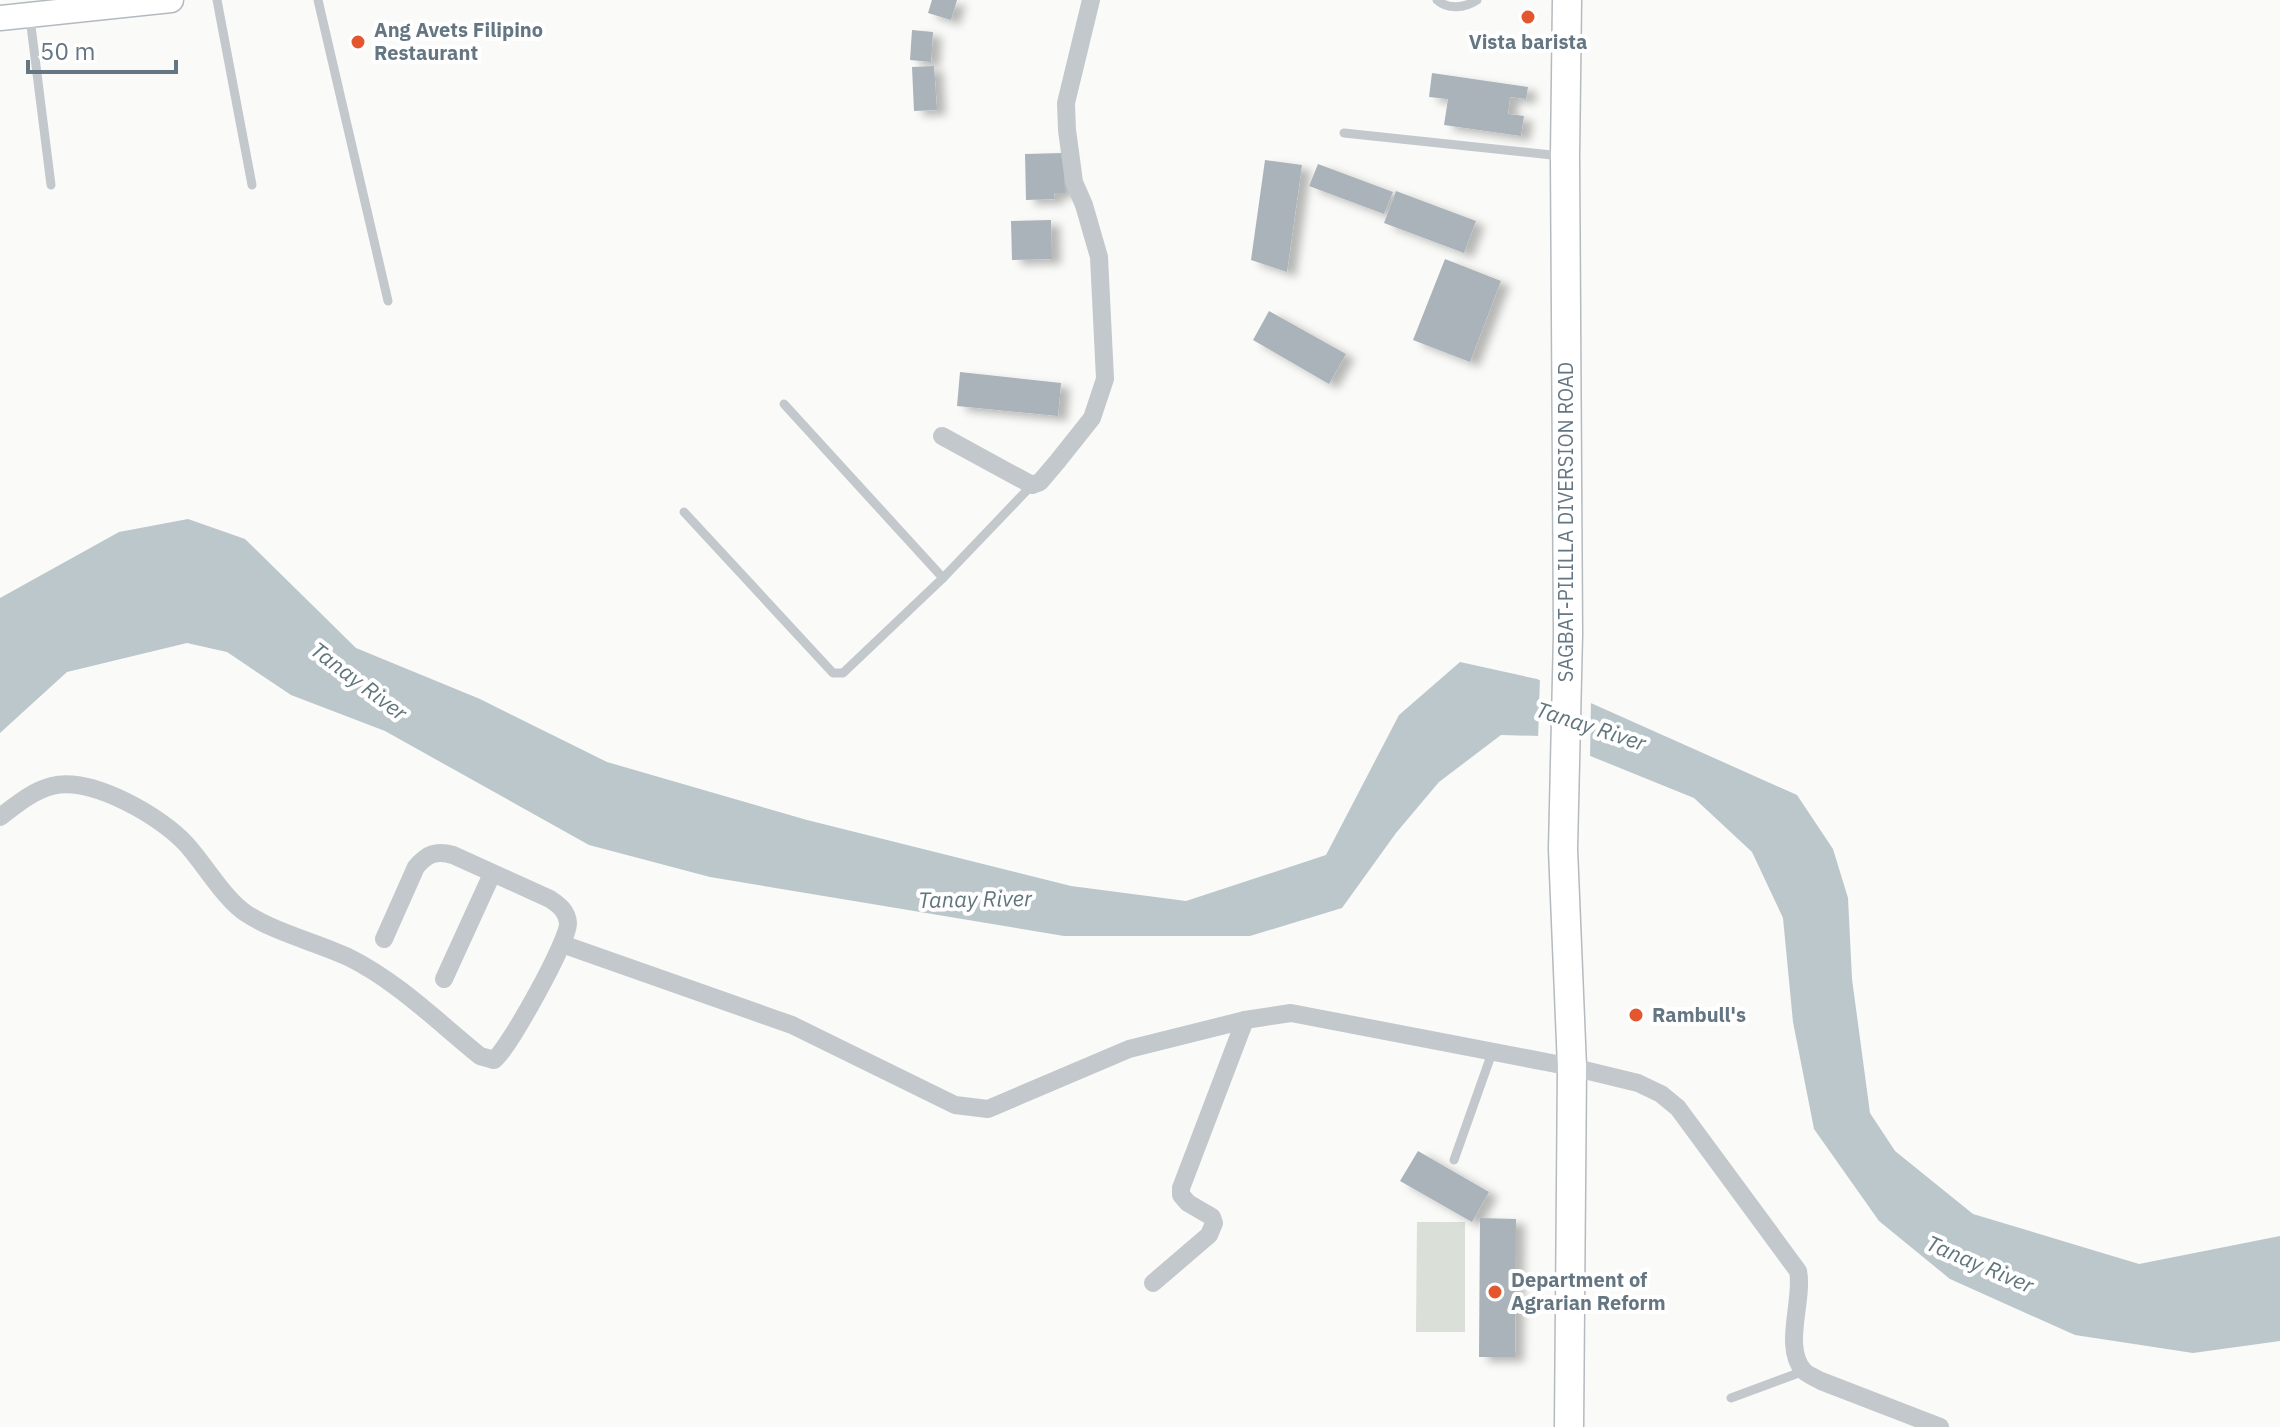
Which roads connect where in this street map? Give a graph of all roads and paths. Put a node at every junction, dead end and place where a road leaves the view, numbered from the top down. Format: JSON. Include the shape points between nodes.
{"nodes":[{"id":1,"x":171,"y":0,"type":"edge"},
{"id":2,"x":217,"y":0,"type":"edge"},
{"id":3,"x":318,"y":0,"type":"edge"},
{"id":4,"x":1091,"y":0,"type":"edge"},
{"id":5,"x":1437,"y":0,"type":"edge"},
{"id":6,"x":1477,"y":0,"type":"edge"},
{"id":7,"x":1567,"y":0,"type":"edge"},
{"id":8,"x":30,"y":15,"type":"junction"},
{"id":9,"x":0,"y":18,"type":"edge"},
{"id":10,"x":1344,"y":133,"type":"dead end"},
{"id":11,"x":1565,"y":156,"type":"junction"},
{"id":12,"x":51,"y":185,"type":"dead end"},
{"id":13,"x":252,"y":185,"type":"dead end"},
{"id":14,"x":388,"y":301,"type":"dead end"},
{"id":15,"x":784,"y":404,"type":"dead end"},
{"id":16,"x":942,"y":436,"type":"dead end"},
{"id":17,"x":1032,"y":485,"type":"junction"},
{"id":18,"x":684,"y":512,"type":"dead end"},
{"id":19,"x":943,"y":578,"type":"junction"},
{"id":20,"x":0,"y":817,"type":"edge"},
{"id":21,"x":492,"y":874,"type":"junction"},
{"id":22,"x":384,"y":939,"type":"dead end"},
{"id":23,"x":562,"y":944,"type":"junction"},
{"id":24,"x":444,"y":979,"type":"dead end"},
{"id":25,"x":1245,"y":1020,"type":"junction"},
{"id":26,"x":1493,"y":1050,"type":"junction"},
{"id":27,"x":1572,"y":1067,"type":"junction"},
{"id":28,"x":1454,"y":1160,"type":"dead end"},
{"id":29,"x":1153,"y":1283,"type":"dead end"},
{"id":30,"x":1804,"y":1371,"type":"junction"},
{"id":31,"x":1731,"y":1398,"type":"dead end"},
{"id":32,"x":1569,"y":1427,"type":"edge"},
{"id":33,"x":1940,"y":1427,"type":"edge"}],
"edges":[{"from":1,"to":8,"type":"main road"},
{"from":2,"to":13,"type":"lane"},
{"from":3,"to":14,"type":"lane"},
{"from":4,"to":17,"type":"street","via":[[1066,116],[1074,182],[1099,257],[1105,379],[1092,418]]},
{"from":5,"to":6,"type":"lane","via":[[1450,7]]},
{"from":7,"to":11,"type":"main road","name":"SAGBAT-PILILLA DIVERSION ROAD"},
{"from":8,"to":9,"type":"main road"},
{"from":8,"to":12,"type":"lane"},
{"from":10,"to":11,"type":"lane"},
{"from":11,"to":27,"type":"main road","name":"SAGBAT-PILILLA DIVERSION ROAD","via":[[1568,634],[1563,849]]},
{"from":15,"to":19,"type":"lane"},
{"from":16,"to":17,"type":"street"},
{"from":17,"to":19,"type":"lane"},
{"from":18,"to":19,"type":"lane","via":[[833,673],[850,669]]},
{"from":20,"to":23,"type":"street","via":[[49,786],[89,785],[108,793],[184,842],[245,913],[350,958],[480,1056],[494,1060],[510,1041]]},
{"from":21,"to":22,"type":"street","via":[[441,852],[423,859]]},
{"from":21,"to":23,"type":"street","via":[[562,907],[569,927]]},
{"from":21,"to":24,"type":"street"},
{"from":23,"to":25,"type":"street","via":[[792,1025],[971,1109],[988,1109],[1129,1049]]},
{"from":25,"to":26,"type":"street","via":[[1291,1013]]},
{"from":25,"to":29,"type":"street","via":[[1181,1188],[1188,1203],[1212,1217],[1213,1229]]},
{"from":26,"to":27,"type":"street"},
{"from":26,"to":28,"type":"lane"},
{"from":27,"to":30,"type":"street","via":[[1638,1083],[1678,1108],[1798,1271],[1794,1339]]},
{"from":27,"to":32,"type":"main road","name":"SAGBAT-PILILLA DIVERSION ROAD"},
{"from":30,"to":31,"type":"lane"},
{"from":30,"to":33,"type":"street"}]}
